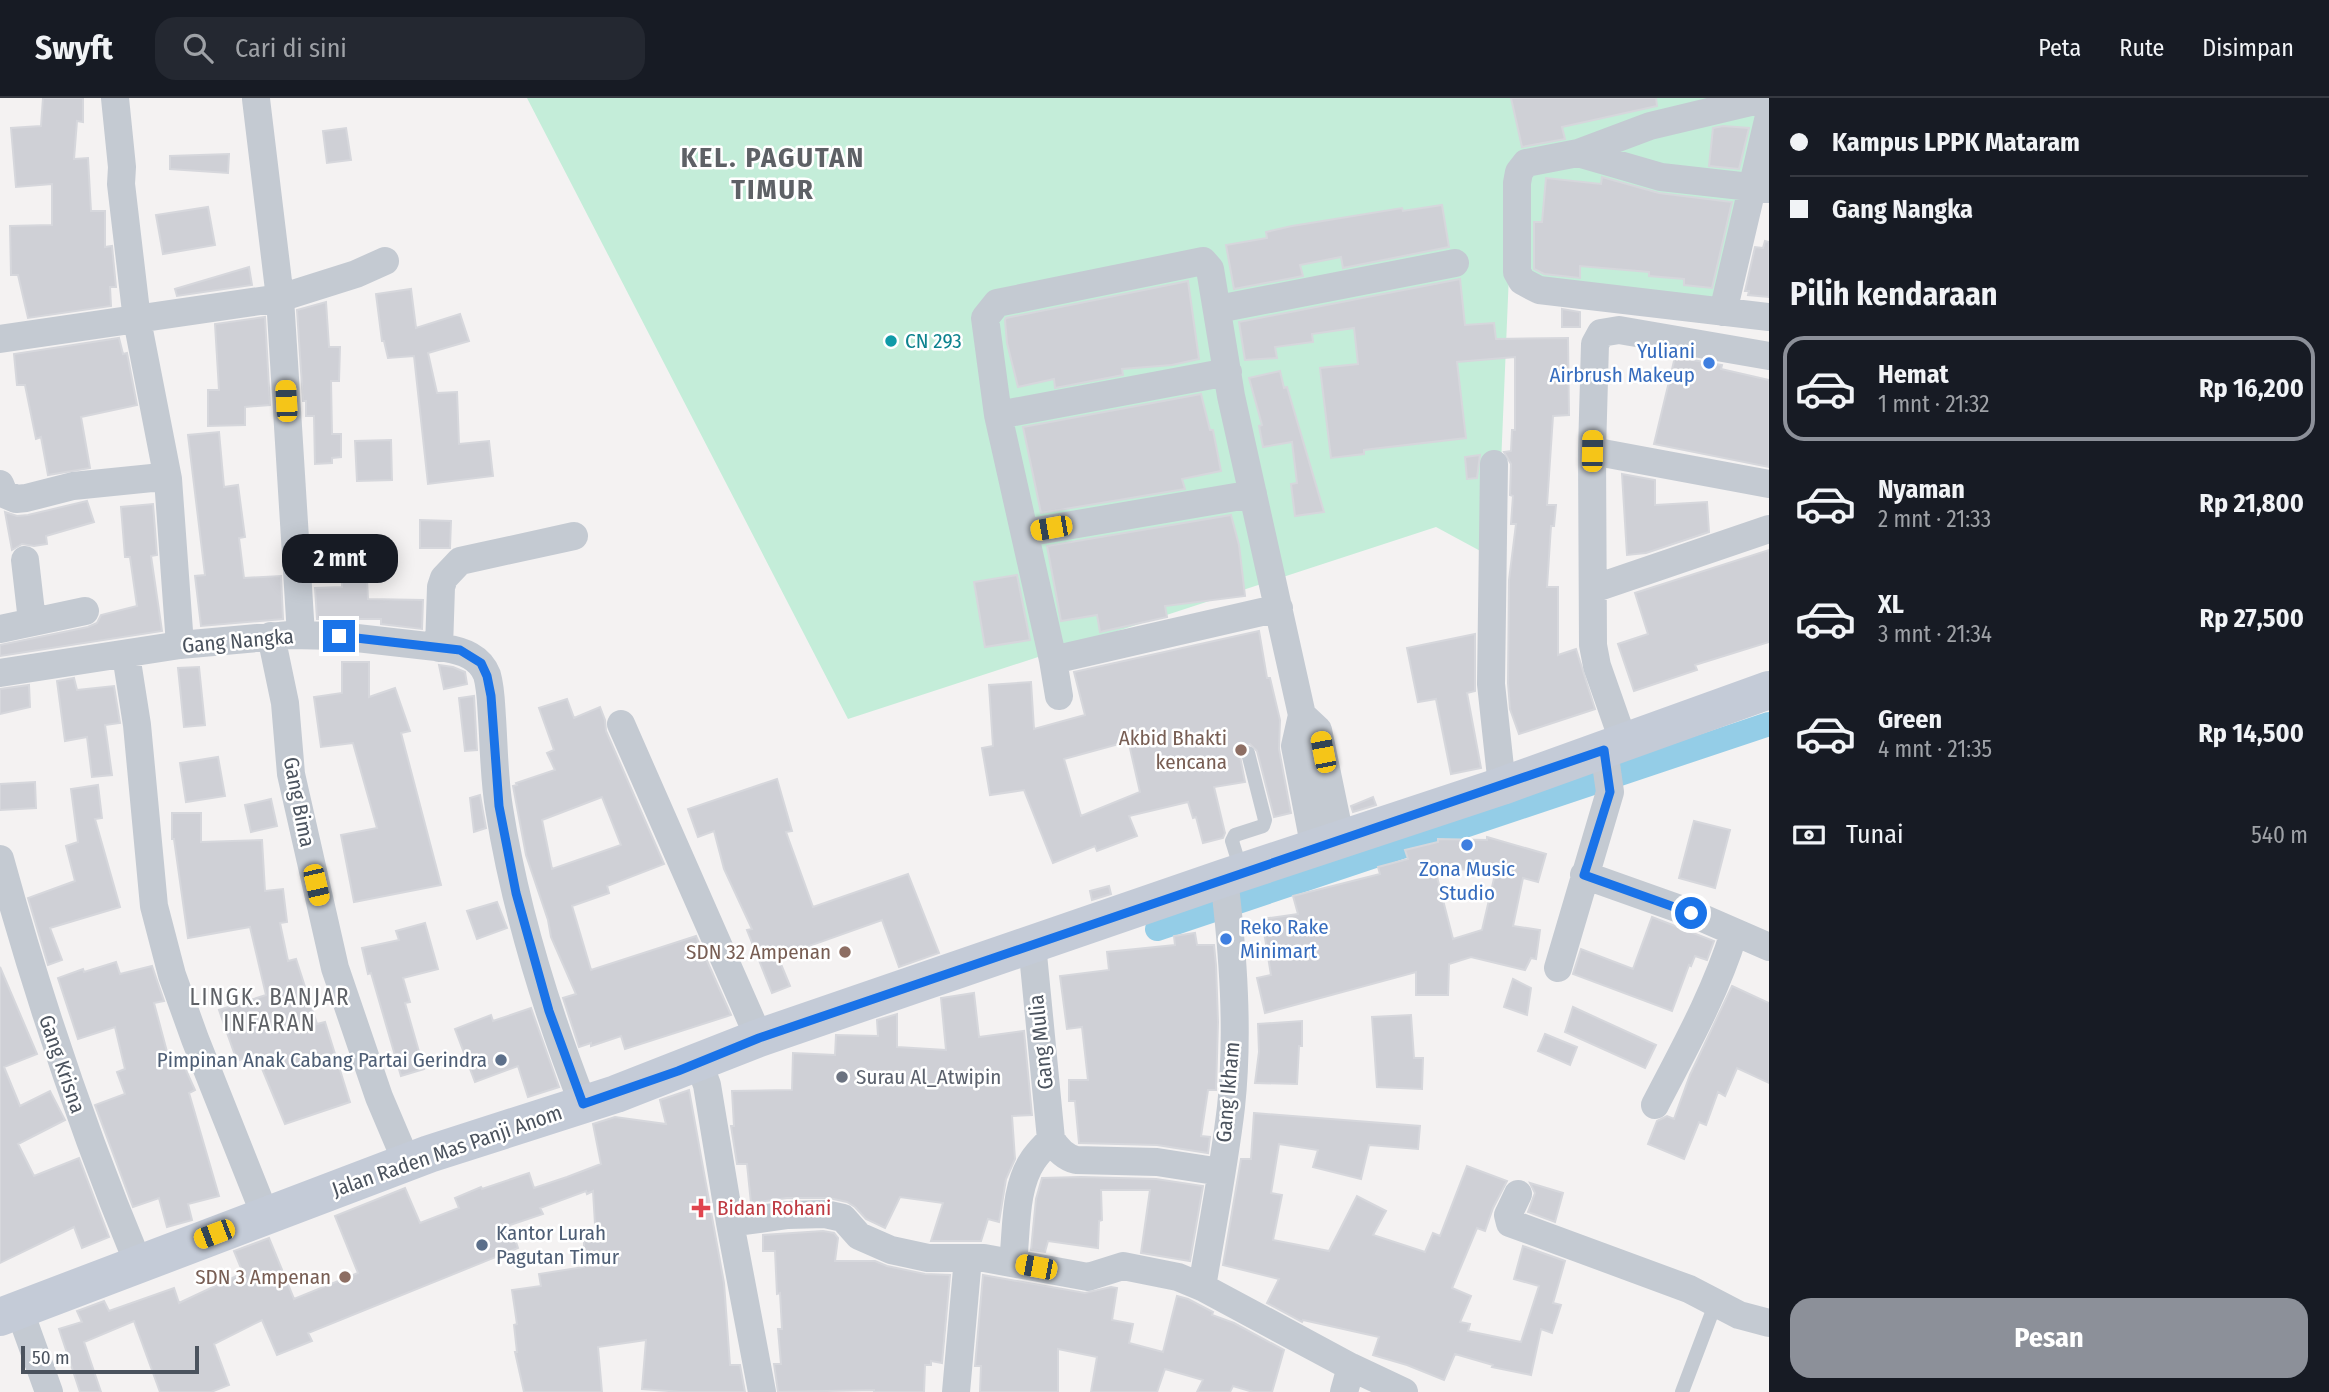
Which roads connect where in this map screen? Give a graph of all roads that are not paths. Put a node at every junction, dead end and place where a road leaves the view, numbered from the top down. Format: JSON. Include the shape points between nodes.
{"nodes":[{"id":1,"x":115,"y":98,"type":"edge"},
{"id":2,"x":1767,"y":98,"type":"edge"},
{"id":3,"x":256,"y":99,"type":"edge"},
{"id":4,"x":1769,"y":116,"type":"edge"},
{"id":5,"x":1578,"y":153,"type":"junction"},
{"id":6,"x":1760,"y":188,"type":"edge"},
{"id":7,"x":385,"y":261,"type":"dead end"},
{"id":8,"x":1455,"y":263,"type":"dead end"},
{"id":9,"x":280,"y":298,"type":"junction"},
{"id":10,"x":1218,"y":309,"type":"junction"},
{"id":11,"x":1723,"y":312,"type":"junction"},
{"id":12,"x":1769,"y":317,"type":"edge"},
{"id":13,"x":137,"y":320,"type":"junction"},
{"id":14,"x":0,"y":339,"type":"edge"},
{"id":15,"x":1769,"y":356,"type":"edge"},
{"id":16,"x":1228,"y":372,"type":"junction"},
{"id":17,"x":998,"y":415,"type":"junction"},
{"id":18,"x":1592,"y":451,"type":"junction"},
{"id":19,"x":1494,"y":464,"type":"dead end"},
{"id":20,"x":168,"y":479,"type":"junction"},
{"id":21,"x":0,"y":484,"type":"edge"},
{"id":22,"x":1769,"y":484,"type":"edge"},
{"id":23,"x":1253,"y":494,"type":"junction"},
{"id":24,"x":1769,"y":529,"type":"edge"},
{"id":25,"x":1026,"y":533,"type":"junction"},
{"id":26,"x":575,"y":536,"type":"dead end"},
{"id":27,"x":25,"y":560,"type":"dead end"},
{"id":28,"x":1593,"y":589,"type":"junction"},
{"id":29,"x":1279,"y":608,"type":"junction"},
{"id":30,"x":86,"y":611,"type":"dead end"},
{"id":31,"x":32,"y":621,"type":"junction"},
{"id":32,"x":0,"y":629,"type":"edge"},
{"id":33,"x":301,"y":635,"type":"junction"},
{"id":34,"x":271,"y":636,"type":"junction"},
{"id":35,"x":180,"y":645,"type":"junction"},
{"id":36,"x":439,"y":648,"type":"junction"},
{"id":37,"x":126,"y":655,"type":"junction"},
{"id":38,"x":1053,"y":660,"type":"junction"},
{"id":39,"x":0,"y":673,"type":"edge"},
{"id":40,"x":1769,"y":690,"type":"edge"},
{"id":41,"x":1059,"y":696,"type":"dead end"},
{"id":42,"x":621,"y":724,"type":"dead end"},
{"id":43,"x":1248,"y":753,"type":"dead end"},
{"id":44,"x":1612,"y":764,"type":"junction"},
{"id":45,"x":1502,"y":786,"type":"junction"},
{"id":46,"x":1328,"y":845,"type":"junction"},
{"id":47,"x":0,"y":859,"type":"edge"},
{"id":48,"x":1584,"y":875,"type":"junction"},
{"id":49,"x":1230,"y":892,"type":"junction"},
{"id":50,"x":1734,"y":933,"type":"junction"},
{"id":51,"x":1032,"y":944,"type":"junction"},
{"id":52,"x":1769,"y":947,"type":"edge"},
{"id":53,"x":1558,"y":968,"type":"dead end"},
{"id":54,"x":759,"y":1038,"type":"junction"},
{"id":55,"x":699,"y":1063,"type":"junction"},
{"id":56,"x":583,"y":1104,"type":"junction"},
{"id":57,"x":1655,"y":1105,"type":"dead end"},
{"id":58,"x":1051,"y":1139,"type":"junction"},
{"id":59,"x":407,"y":1163,"type":"junction"},
{"id":60,"x":1221,"y":1172,"type":"junction"},
{"id":61,"x":1518,"y":1194,"type":"dead end"},
{"id":62,"x":265,"y":1215,"type":"junction"},
{"id":63,"x":730,"y":1223,"type":"junction"},
{"id":64,"x":968,"y":1258,"type":"junction"},
{"id":65,"x":1013,"y":1262,"type":"junction"},
{"id":66,"x":138,"y":1263,"type":"junction"},
{"id":67,"x":1202,"y":1287,"type":"junction"},
{"id":68,"x":1716,"y":1302,"type":"junction"},
{"id":69,"x":10,"y":1313,"type":"edge"},
{"id":70,"x":1769,"y":1323,"type":"edge"},
{"id":71,"x":1347,"y":1379,"type":"edge"},
{"id":72,"x":49,"y":1392,"type":"edge"},
{"id":73,"x":762,"y":1392,"type":"edge"},
{"id":74,"x":956,"y":1392,"type":"edge"},
{"id":75,"x":1404,"y":1392,"type":"edge"},
{"id":76,"x":1682,"y":1392,"type":"edge"}],
"edges":[{"from":1,"to":13,"type":"street"},
{"from":2,"to":5,"type":"street","via":[[1650,126]]},
{"from":3,"to":9,"type":"street"},
{"from":4,"to":6,"type":"street"},
{"from":5,"to":6,"type":"street","via":[[1661,177]]},
{"from":5,"to":11,"type":"street","via":[[1526,163],[1519,172],[1516,267],[1522,281],[1539,290]]},
{"from":6,"to":11,"type":"street"},
{"from":7,"to":9,"type":"street"},
{"from":8,"to":10,"type":"street"},
{"from":9,"to":13,"type":"street"},
{"from":9,"to":33,"type":"street"},
{"from":10,"to":16,"type":"street"},
{"from":10,"to":17,"type":"street","via":[[1210,269],[1203,261],[997,303],[987,314],[985,327]]},
{"from":11,"to":12,"type":"street"},
{"from":13,"to":14,"type":"street"},
{"from":13,"to":20,"type":"street"},
{"from":15,"to":18,"type":"street","via":[[1619,330],[1601,333],[1595,344]]},
{"from":16,"to":17,"type":"street"},
{"from":16,"to":23,"type":"street"},
{"from":17,"to":25,"type":"street"},
{"from":18,"to":22,"type":"street"},
{"from":18,"to":28,"type":"street"},
{"from":19,"to":45,"type":"street","via":[[1491,684]]},
{"from":20,"to":21,"type":"street","via":[[73,486],[16,499],[4,494]]},
{"from":20,"to":35,"type":"street"},
{"from":23,"to":25,"type":"street"},
{"from":23,"to":29,"type":"street"},
{"from":24,"to":28,"type":"street"},
{"from":25,"to":38,"type":"street"},
{"from":26,"to":36,"type":"street","via":[[460,561],[441,587]]},
{"from":27,"to":31,"type":"street"},
{"from":28,"to":44,"type":"street","via":[[1593,645]]},
{"from":29,"to":38,"type":"street"},
{"from":29,"to":46,"type":"street","via":[[1302,715],[1295,746]]},
{"from":30,"to":31,"type":"street"},
{"from":31,"to":32,"type":"street"},
{"from":33,"to":34,"type":"street","name":"Gang Nangka"},
{"from":33,"to":36,"type":"street","name":"Gang Nangka"},
{"from":34,"to":35,"type":"street","name":"Gang Nangka"},
{"from":34,"to":59,"type":"street","name":"Gang Bima","via":[[285,703],[291,774],[335,968]]},
{"from":35,"to":37,"type":"street","name":"Gang Nangka"},
{"from":36,"to":56,"type":"street","name":"Gang Nangka","via":[[460,650],[481,663],[487,676],[499,806],[516,893],[549,1011]]},
{"from":37,"to":39,"type":"street","name":"Gang Nangka"},
{"from":37,"to":62,"type":"street","via":[[154,906],[195,1039]]},
{"from":38,"to":41,"type":"street"},
{"from":40,"to":44,"type":"street","name":"Jalan Raden Mas Panji Anom"},
{"from":42,"to":54,"type":"street"},
{"from":43,"to":49,"type":"lane","via":[[1265,820],[1231,841]]},
{"from":44,"to":45,"type":"street","name":"Jalan Raden Mas Panji Anom"},
{"from":44,"to":48,"type":"street"},
{"from":45,"to":46,"type":"street","name":"Jalan Raden Mas Panji Anom"},
{"from":46,"to":49,"type":"street","name":"Jalan Raden Mas Panji Anom"},
{"from":47,"to":66,"type":"street","name":"Gang Krisna","via":[[69,1086]]},
{"from":48,"to":50,"type":"street"},
{"from":48,"to":53,"type":"street"},
{"from":49,"to":51,"type":"street","name":"Jalan Raden Mas Panji Anom"},
{"from":49,"to":60,"type":"street","name":"Gang Ikham","via":[[1234,1051]]},
{"from":50,"to":52,"type":"street"},
{"from":50,"to":57,"type":"street","via":[[1704,1010]]},
{"from":51,"to":54,"type":"street","name":"Jalan Raden Mas Panji Anom"},
{"from":51,"to":58,"type":"street","name":"Gang Mulia"},
{"from":54,"to":55,"type":"street","name":"Jalan Raden Mas Panji Anom"},
{"from":55,"to":56,"type":"street","name":"Jalan Raden Mas Panji Anom"},
{"from":55,"to":63,"type":"street","via":[[707,1085]]},
{"from":56,"to":59,"type":"street","name":"Jalan Raden Mas Panji Anom"},
{"from":58,"to":60,"type":"street","via":[[1072,1159],[1157,1162]]},
{"from":58,"to":65,"type":"street","via":[[1026,1174]]},
{"from":59,"to":62,"type":"street","name":"Jalan Raden Mas Panji Anom"},
{"from":60,"to":67,"type":"street","name":"Gang Ikham"},
{"from":61,"to":68,"type":"street","via":[[1508,1214],[1510,1223]]},
{"from":62,"to":66,"type":"street","name":"Jalan Raden Mas Panji Anom"},
{"from":63,"to":64,"type":"street","via":[[825,1214],[843,1219],[859,1236],[891,1250],[928,1258]]},
{"from":63,"to":73,"type":"street"},
{"from":64,"to":65,"type":"street"},
{"from":64,"to":74,"type":"street"},
{"from":65,"to":67,"type":"street","via":[[1088,1277],[1123,1266]]},
{"from":66,"to":69,"type":"street","name":"Jalan Raden Mas Panji Anom"},
{"from":67,"to":71,"type":"street"},
{"from":68,"to":70,"type":"street","via":[[1739,1315]]},
{"from":68,"to":76,"type":"lane"},
{"from":69,"to":72,"type":"street"},
{"from":71,"to":75,"type":"street"}]}
